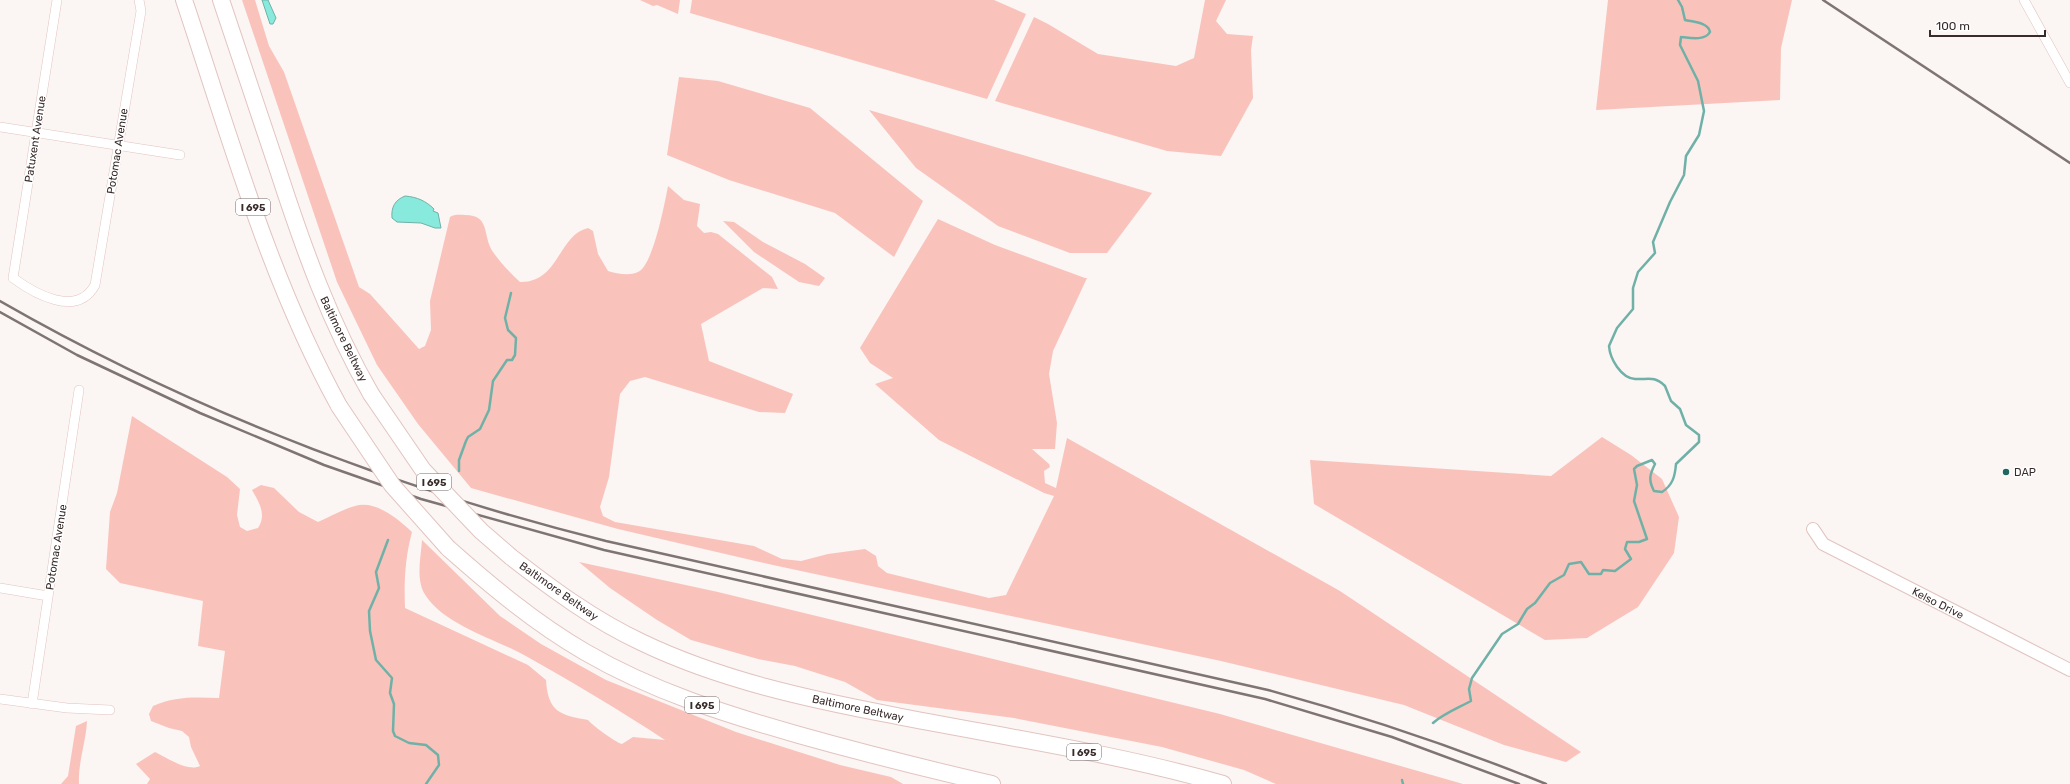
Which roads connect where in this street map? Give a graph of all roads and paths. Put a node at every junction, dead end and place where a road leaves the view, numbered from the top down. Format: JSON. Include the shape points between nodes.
{"nodes":[{"id":1,"x":57,"y":0,"type":"edge"},
{"id":2,"x":184,"y":0,"type":"edge"},
{"id":3,"x":221,"y":0,"type":"edge"},
{"id":4,"x":2024,"y":0,"type":"edge"},
{"id":5,"x":139,"y":1,"type":"edge"},
{"id":6,"x":2070,"y":83,"type":"edge"},
{"id":7,"x":0,"y":128,"type":"edge"},
{"id":8,"x":36,"y":132,"type":"junction"},
{"id":9,"x":118,"y":145,"type":"junction"},
{"id":10,"x":180,"y":155,"type":"dead end"},
{"id":11,"x":86,"y":297,"type":"joint"},
{"id":12,"x":79,"y":390,"type":"dead end"},
{"id":13,"x":1813,"y":529,"type":"dead end"},
{"id":14,"x":0,"y":588,"type":"edge"},
{"id":15,"x":48,"y":596,"type":"junction"},
{"id":16,"x":2070,"y":670,"type":"edge"},
{"id":17,"x":0,"y":699,"type":"edge"},
{"id":18,"x":32,"y":704,"type":"junction"},
{"id":19,"x":110,"y":710,"type":"dead end"},
{"id":20,"x":992,"y":784,"type":"edge"},
{"id":21,"x":1223,"y":784,"type":"edge"}],
"edges":[{"from":1,"to":8,"type":"street","name":"Patuxent Avenue"},
{"from":2,"to":20,"type":"highway","number":"I 695","bridge":true,"via":[[275,269],[298,325],[339,406],[392,485],[448,548],[513,603],[550,630],[585,652],[666,692],[780,730]]},
{"from":3,"to":21,"type":"highway","name":"Baltimore Beltway","number":"I 695","bridge":true,"via":[[307,257],[350,358],[371,394],[423,470],[471,521],[548,586],[609,626],[681,659],[776,690],[845,706],[1146,764]]},
{"from":4,"to":6,"type":"street"},
{"from":5,"to":9,"type":"street","name":"Potomac Avenue","via":[[141,11]]},
{"from":7,"to":8,"type":"street"},
{"from":8,"to":9,"type":"street"},
{"from":8,"to":11,"type":"street","name":"Patuxent Avenue","via":[[13,278],[30,290],[54,300],[72,301]]},
{"from":9,"to":10,"type":"street"},
{"from":9,"to":11,"type":"street","name":"Potomac Avenue","via":[[98,274],[95,285]]},
{"from":12,"to":15,"type":"street","name":"Potomac Avenue"},
{"from":13,"to":16,"type":"street","name":"Kelso Drive","via":[[1823,544]]},
{"from":14,"to":15,"type":"street"},
{"from":15,"to":18,"type":"street","name":"Potomac Avenue"},
{"from":17,"to":18,"type":"street"},
{"from":18,"to":19,"type":"street"}]}
